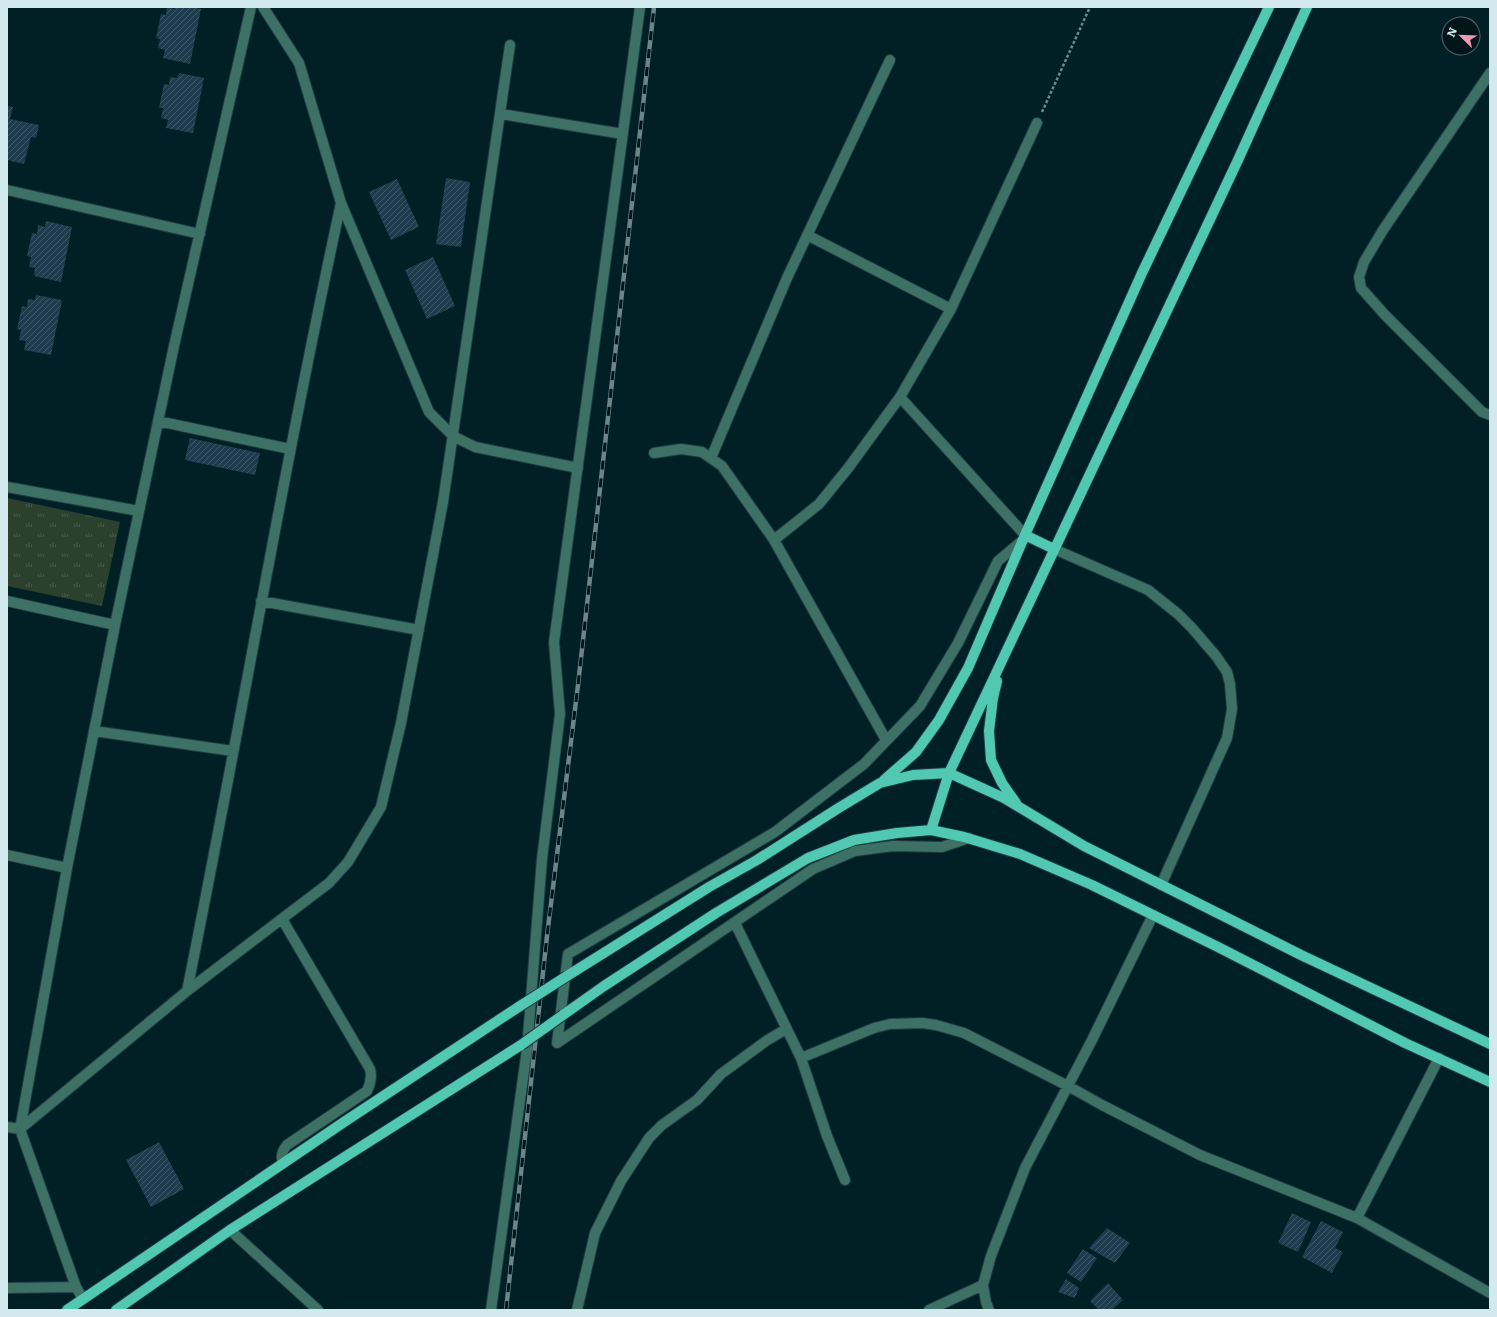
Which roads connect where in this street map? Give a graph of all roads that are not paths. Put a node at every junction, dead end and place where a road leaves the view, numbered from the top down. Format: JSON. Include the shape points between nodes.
{"nodes":[{"id":1,"x":250,"y":7,"type":"edge"},
{"id":2,"x":263,"y":7,"type":"edge"},
{"id":3,"x":640,"y":7,"type":"edge"},
{"id":4,"x":1269,"y":7,"type":"edge"},
{"id":5,"x":1307,"y":7,"type":"edge"},
{"id":6,"x":510,"y":45,"type":"dead end"},
{"id":7,"x":890,"y":60,"type":"dead end"},
{"id":8,"x":1490,"y":73,"type":"edge"},
{"id":9,"x":501,"y":114,"type":"junction"},
{"id":10,"x":1037,"y":123,"type":"road end"},
{"id":11,"x":623,"y":134,"type":"junction"},
{"id":12,"x":7,"y":190,"type":"edge"},
{"id":13,"x":341,"y":203,"type":"junction"},
{"id":14,"x":200,"y":234,"type":"junction"},
{"id":15,"x":808,"y":235,"type":"junction"},
{"id":16,"x":951,"y":309,"type":"junction"},
{"id":17,"x":900,"y":397,"type":"junction"},
{"id":18,"x":1490,"y":416,"type":"edge"},
{"id":19,"x":158,"y":421,"type":"junction"},
{"id":20,"x":453,"y":436,"type":"junction"},
{"id":21,"x":290,"y":449,"type":"junction"},
{"id":22,"x":654,"y":453,"type":"dead end"},
{"id":23,"x":711,"y":458,"type":"junction"},
{"id":24,"x":578,"y":468,"type":"junction"},
{"id":25,"x":7,"y":487,"type":"edge"},
{"id":26,"x":139,"y":511,"type":"junction"},
{"id":27,"x":1024,"y":537,"type":"junction"},
{"id":28,"x":774,"y":540,"type":"junction"},
{"id":29,"x":1054,"y":549,"type":"junction"},
{"id":30,"x":261,"y":601,"type":"junction"},
{"id":31,"x":7,"y":602,"type":"edge"},
{"id":32,"x":115,"y":625,"type":"junction"},
{"id":33,"x":419,"y":630,"type":"junction"},
{"id":34,"x":1001,"y":663,"type":"junction"},
{"id":35,"x":94,"y":731,"type":"junction"},
{"id":36,"x":886,"y":740,"type":"junction"},
{"id":37,"x":233,"y":751,"type":"junction"},
{"id":38,"x":949,"y":773,"type":"junction"},
{"id":39,"x":880,"y":783,"type":"junction"},
{"id":40,"x":1019,"y":807,"type":"junction"},
{"id":41,"x":931,"y":830,"type":"junction"},
{"id":42,"x":969,"y":838,"type":"junction"},
{"id":43,"x":7,"y":855,"type":"edge"},
{"id":44,"x":67,"y":868,"type":"junction"},
{"id":45,"x":1161,"y":885,"type":"junction"},
{"id":46,"x":1153,"y":915,"type":"junction"},
{"id":47,"x":282,"y":919,"type":"junction"},
{"id":48,"x":735,"y":923,"type":"junction"},
{"id":49,"x":187,"y":991,"type":"junction"},
{"id":50,"x":786,"y":1029,"type":"junction"},
{"id":51,"x":1490,"y":1044,"type":"edge"},
{"id":52,"x":800,"y":1058,"type":"junction"},
{"id":53,"x":1439,"y":1058,"type":"junction"},
{"id":54,"x":1490,"y":1082,"type":"edge"},
{"id":55,"x":1068,"y":1086,"type":"junction"},
{"id":56,"x":7,"y":1126,"type":"edge"},
{"id":57,"x":20,"y":1129,"type":"junction"},
{"id":58,"x":283,"y":1163,"type":"junction"},
{"id":59,"x":845,"y":1180,"type":"dead end"},
{"id":60,"x":1357,"y":1218,"type":"junction"},
{"id":61,"x":230,"y":1230,"type":"junction"},
{"id":62,"x":983,"y":1285,"type":"junction"},
{"id":63,"x":76,"y":1287,"type":"junction"},
{"id":64,"x":7,"y":1288,"type":"edge"},
{"id":65,"x":1490,"y":1293,"type":"edge"},
{"id":66,"x":83,"y":1299,"type":"junction"},
{"id":67,"x":67,"y":1310,"type":"edge"},
{"id":68,"x":116,"y":1310,"type":"edge"},
{"id":69,"x":318,"y":1310,"type":"edge"},
{"id":70,"x":491,"y":1310,"type":"edge"},
{"id":71,"x":578,"y":1310,"type":"edge"},
{"id":72,"x":929,"y":1310,"type":"edge"},
{"id":73,"x":989,"y":1310,"type":"edge"}],
"edges":[{"from":1,"to":14,"type":"street"},
{"from":2,"to":13,"type":"street","via":[[299,63]]},
{"from":3,"to":11,"type":"street"},
{"from":4,"to":27,"type":"main road","via":[[1142,272]]},
{"from":5,"to":29,"type":"main road","via":[[1238,160]]},
{"from":6,"to":9,"type":"street"},
{"from":7,"to":15,"type":"street"},
{"from":8,"to":18,"type":"street","via":[[1383,230],[1364,262],[1359,277],[1360,288],[1385,315],[1482,412]]},
{"from":9,"to":11,"type":"street"},
{"from":9,"to":20,"type":"street"},
{"from":10,"to":16,"type":"street"},
{"from":11,"to":24,"type":"street"},
{"from":12,"to":14,"type":"street"},
{"from":13,"to":20,"type":"street","via":[[430,412]]},
{"from":13,"to":21,"type":"street"},
{"from":14,"to":19,"type":"street"},
{"from":15,"to":16,"type":"street"},
{"from":15,"to":23,"type":"street","via":[[787,278]]},
{"from":16,"to":17,"type":"street"},
{"from":17,"to":27,"type":"street"},
{"from":17,"to":28,"type":"street","via":[[819,504]]},
{"from":19,"to":21,"type":"street"},
{"from":19,"to":26,"type":"street"},
{"from":20,"to":24,"type":"street","via":[[475,447]]},
{"from":20,"to":33,"type":"street"},
{"from":21,"to":30,"type":"street"},
{"from":22,"to":23,"type":"street","via":[[681,448],[702,452]]},
{"from":23,"to":28,"type":"street","via":[[722,466]]},
{"from":24,"to":70,"type":"street","via":[[554,642],[560,714],[542,859],[527,1049]]},
{"from":25,"to":26,"type":"street"},
{"from":26,"to":32,"type":"street"},
{"from":27,"to":29,"type":"main road"},
{"from":27,"to":36,"type":"street","via":[[998,561],[958,643],[920,706]]},
{"from":27,"to":39,"type":"main road","via":[[968,668],[939,720],[916,752]]},
{"from":28,"to":36,"type":"street"},
{"from":29,"to":34,"type":"main road"},
{"from":29,"to":45,"type":"street","via":[[1148,590],[1192,628],[1226,672],[1231,690],[1232,709],[1227,738]]},
{"from":30,"to":33,"type":"street"},
{"from":30,"to":37,"type":"street"},
{"from":31,"to":32,"type":"street"},
{"from":32,"to":35,"type":"street"},
{"from":33,"to":47,"type":"street","via":[[381,807],[348,862],[329,883]]},
{"from":34,"to":38,"type":"main road"},
{"from":34,"to":40,"type":"main road","via":[[989,731],[991,760],[1002,783]]},
{"from":35,"to":37,"type":"street"},
{"from":35,"to":44,"type":"street"},
{"from":36,"to":48,"type":"street","via":[[864,764],[775,832],[568,954],[557,1043]]},
{"from":37,"to":49,"type":"street"},
{"from":38,"to":39,"type":"main road","via":[[913,775]]},
{"from":38,"to":40,"type":"main road"},
{"from":38,"to":41,"type":"main road"},
{"from":39,"to":58,"type":"main road","bridge":true,"via":[[567,976]]},
{"from":40,"to":45,"type":"main road","via":[[1084,846]]},
{"from":41,"to":42,"type":"main road"},
{"from":41,"to":61,"type":"main road","bridge":true,"via":[[854,840],[808,858],[716,913],[604,986],[521,1045]]},
{"from":42,"to":46,"type":"main road","via":[[1020,854]]},
{"from":42,"to":48,"type":"street","via":[[942,847],[894,846],[855,851],[813,869]]},
{"from":43,"to":44,"type":"street"},
{"from":44,"to":57,"type":"street"},
{"from":45,"to":51,"type":"main road","via":[[1301,955]]},
{"from":46,"to":53,"type":"main road"},
{"from":46,"to":55,"type":"street"},
{"from":47,"to":49,"type":"street"},
{"from":47,"to":58,"type":"street","via":[[372,1074],[367,1091],[287,1145],[282,1155]]},
{"from":48,"to":50,"type":"street"},
{"from":49,"to":57,"type":"street"},
{"from":50,"to":52,"type":"street"},
{"from":50,"to":71,"type":"street","via":[[720,1074],[697,1100],[662,1125],[650,1138],[618,1186],[595,1232]]},
{"from":52,"to":55,"type":"street","via":[[874,1028],[922,1023],[964,1033]]},
{"from":52,"to":59,"type":"street"},
{"from":53,"to":54,"type":"main road"},
{"from":53,"to":60,"type":"street"},
{"from":55,"to":60,"type":"street","via":[[1200,1155]]},
{"from":55,"to":62,"type":"street","via":[[1025,1168],[991,1256]]},
{"from":56,"to":57,"type":"street"},
{"from":57,"to":63,"type":"street"},
{"from":58,"to":66,"type":"main road"},
{"from":60,"to":65,"type":"street"},
{"from":61,"to":68,"type":"main road"},
{"from":61,"to":69,"type":"street"},
{"from":62,"to":72,"type":"street"},
{"from":62,"to":73,"type":"street"},
{"from":63,"to":64,"type":"street"},
{"from":63,"to":66,"type":"street"},
{"from":66,"to":67,"type":"main road"}]}
